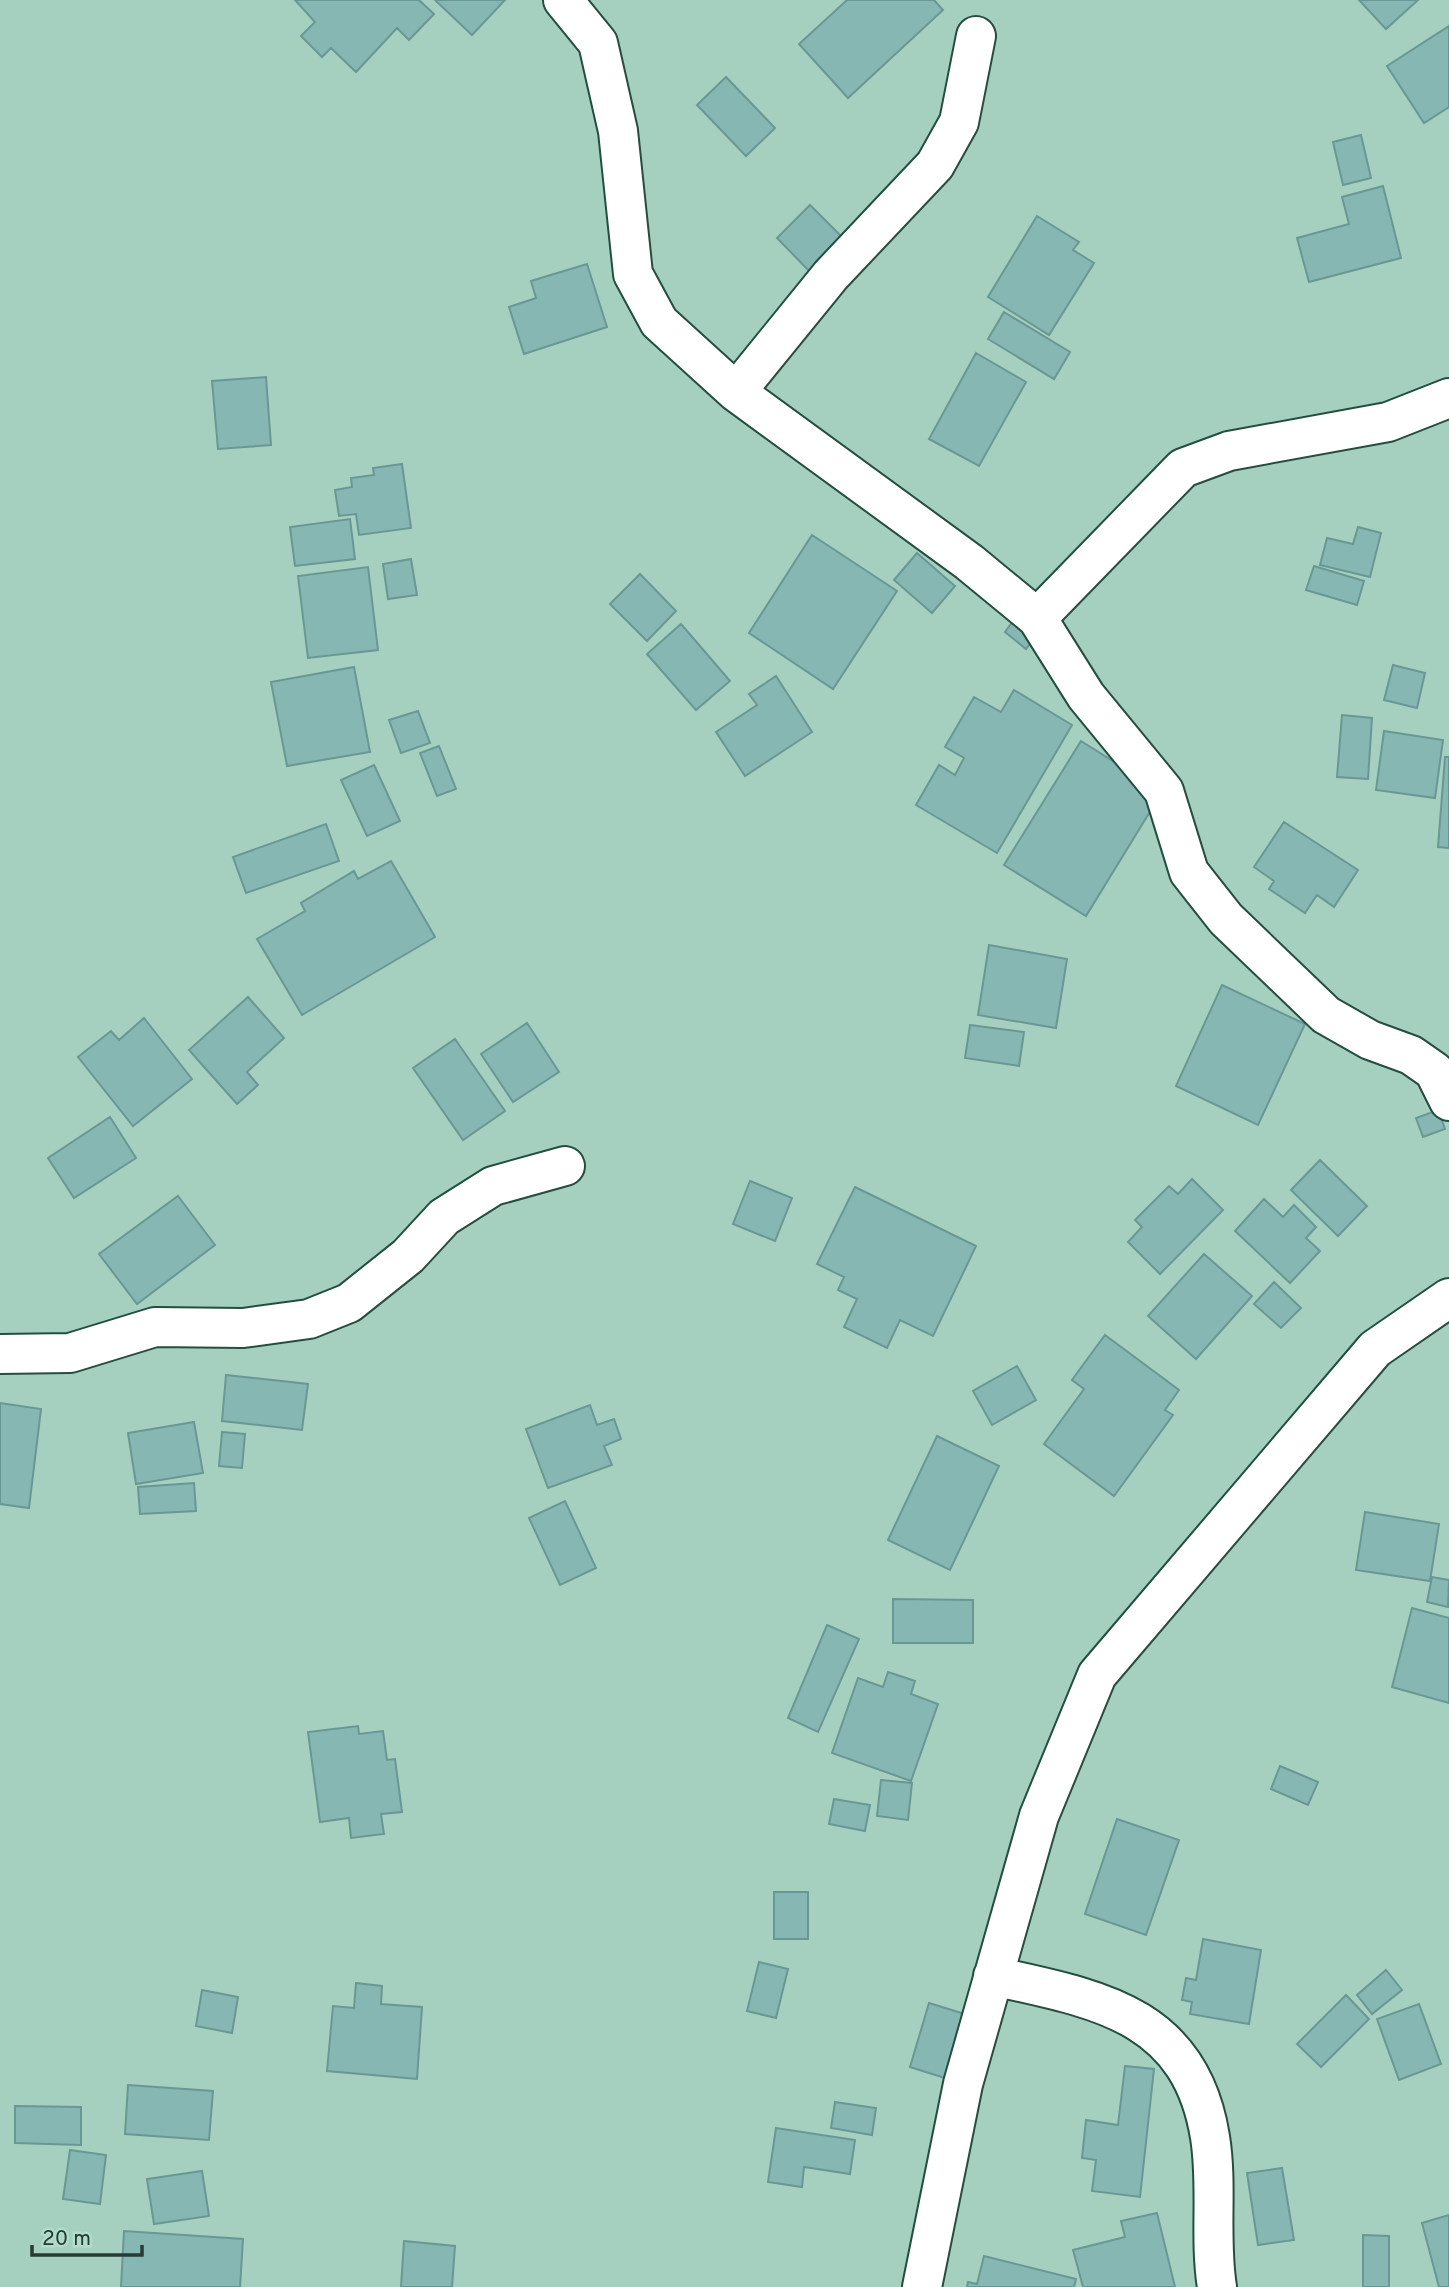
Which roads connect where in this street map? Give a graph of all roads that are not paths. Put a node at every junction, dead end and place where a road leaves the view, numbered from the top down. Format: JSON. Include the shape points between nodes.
{"nodes":[{"id":1,"x":563,"y":0,"type":"edge"},
{"id":2,"x":976,"y":36,"type":"dead end"},
{"id":3,"x":736,"y":393,"type":"junction"},
{"id":4,"x":1449,"y":398,"type":"edge"},
{"id":5,"x":1037,"y":618,"type":"junction"},
{"id":6,"x":1449,"y":1101,"type":"edge"},
{"id":7,"x":565,"y":1166,"type":"dead end"},
{"id":8,"x":1449,"y":1298,"type":"edge"},
{"id":9,"x":0,"y":1354,"type":"edge"},
{"id":10,"x":993,"y":1976,"type":"junction"},
{"id":11,"x":922,"y":2287,"type":"edge"},
{"id":12,"x":1217,"y":2287,"type":"edge"}],
"edges":[{"from":1,"to":3,"type":"street","via":[[598,43],[618,131],[633,274],[659,322]]},
{"from":2,"to":3,"type":"street","via":[[959,122],[935,164],[831,275]]},
{"from":3,"to":5,"type":"street","via":[[970,562]]},
{"from":4,"to":5,"type":"street","via":[[1388,422],[1229,451],[1183,468]]},
{"from":5,"to":6,"type":"street","via":[[1086,696],[1164,791],[1189,872],[1226,919],[1326,1015],[1370,1040],[1411,1055],[1434,1071]]},
{"from":7,"to":9,"type":"street","via":[[493,1186],[444,1217],[408,1256],[349,1303],[309,1320],[243,1328],[155,1327],[70,1353]]},
{"from":8,"to":10,"type":"street","via":[[1375,1349],[1097,1675],[1039,1816]]},
{"from":10,"to":11,"type":"street","via":[[963,2084]]},
{"from":10,"to":12,"type":"street","via":[[1093,1999],[1133,2017],[1178,2055],[1199,2091],[1211,2138]]}]}
